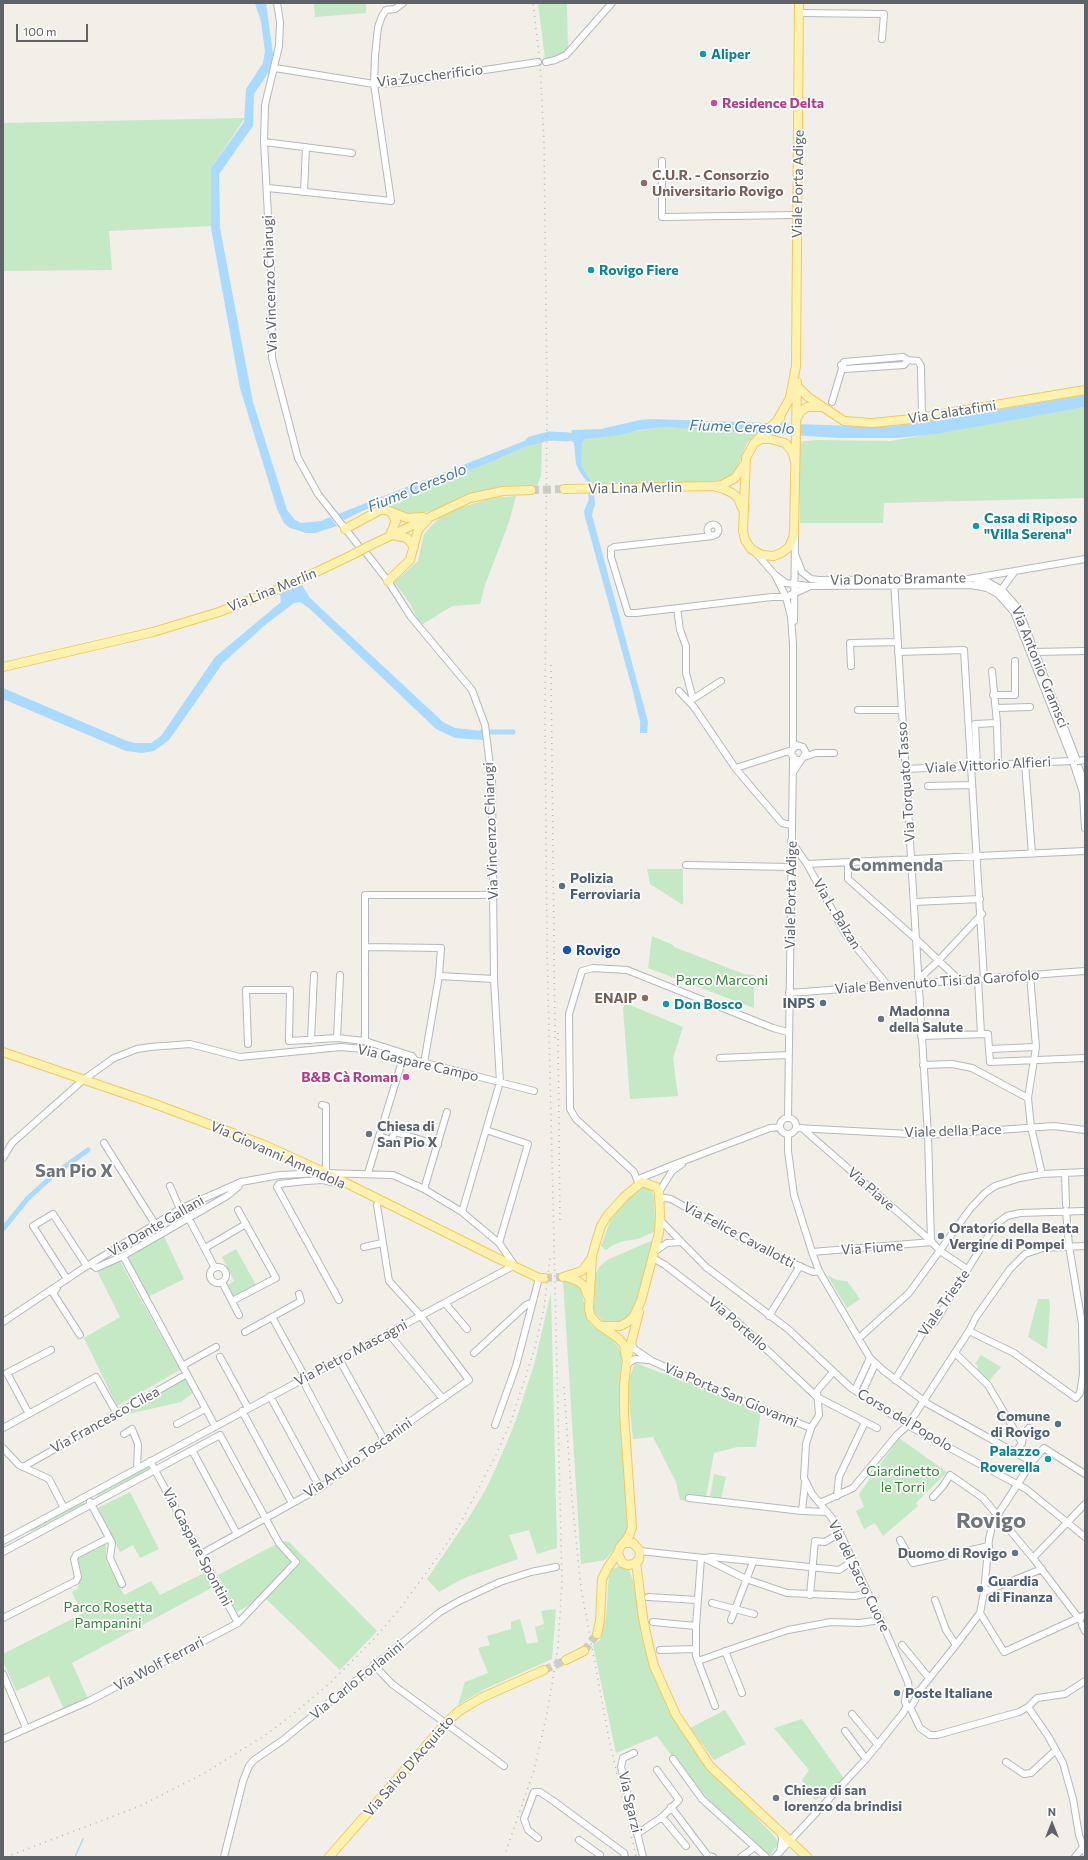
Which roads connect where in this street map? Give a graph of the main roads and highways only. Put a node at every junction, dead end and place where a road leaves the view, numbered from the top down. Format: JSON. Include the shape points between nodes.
{"nodes":[{"id":1,"x":799,"y":3,"type":"edge"},
{"id":2,"x":796,"y":366,"type":"junction"},
{"id":3,"x":797,"y":386,"type":"junction"},
{"id":4,"x":1085,"y":390,"type":"edge"},
{"id":5,"x":808,"y":397,"type":"junction"},
{"id":6,"x":797,"y":401,"type":"junction"},
{"id":7,"x":822,"y":408,"type":"junction"},
{"id":8,"x":797,"y":418,"type":"junction"},
{"id":9,"x":777,"y":421,"type":"junction"},
{"id":10,"x":757,"y":440,"type":"junction"},
{"id":11,"x":795,"y":461,"type":"junction"},
{"id":12,"x":744,"y":464,"type":"junction"},
{"id":13,"x":707,"y":487,"type":"junction"},
{"id":14,"x":564,"y":489,"type":"tunnel mouth"},
{"id":15,"x":531,"y":490,"type":"tunnel mouth"},
{"id":16,"x":391,"y":512,"type":"junction"},
{"id":17,"x":743,"y":512,"type":"junction"},
{"id":18,"x":435,"y":514,"type":"junction"},
{"id":19,"x":345,"y":529,"type":"road end"},
{"id":20,"x":390,"y":535,"type":"junction"},
{"id":21,"x":414,"y":547,"type":"junction"},
{"id":22,"x":388,"y":580,"type":"road end"},
{"id":23,"x":3,"y":667,"type":"edge"},
{"id":24,"x":3,"y":1052,"type":"edge"},
{"id":25,"x":592,"y":1256,"type":"junction"},
{"id":26,"x":542,"y":1278,"type":"tunnel mouth"},
{"id":27,"x":589,"y":1298,"type":"junction"},
{"id":28,"x":641,"y":1301,"type":"junction"},
{"id":29,"x":600,"y":1326,"type":"junction"},
{"id":30,"x":626,"y":1362,"type":"junction"},
{"id":31,"x":632,"y":1527,"type":"junction"},
{"id":32,"x":625,"y":1543,"type":"junction"},
{"id":33,"x":618,"y":1554,"type":"junction"},
{"id":34,"x":634,"y":1557,"type":"junction"},
{"id":35,"x":604,"y":1573,"type":"junction"},
{"id":36,"x":597,"y":1634,"type":"tunnel mouth"},
{"id":37,"x":584,"y":1651,"type":"tunnel mouth"},
{"id":38,"x":566,"y":1660,"type":"tunnel mouth"},
{"id":39,"x":544,"y":1670,"type":"tunnel mouth"},
{"id":40,"x":329,"y":1857,"type":"edge"},
{"id":41,"x":807,"y":1857,"type":"edge"}],
"edges":[{"from":1,"to":2,"type":"main road","name":"Viale Porta Adige"},
{"from":2,"to":3,"type":"main road","name":"Viale Porta Adige"},
{"from":2,"to":9,"type":"main road","name":"Viale Porta Adige","via":[[790,398]]},
{"from":3,"to":5,"type":"main road","name":"Via Calatafimi"},
{"from":3,"to":6,"type":"main road","name":"Viale Porta Adige"},
{"from":4,"to":7,"type":"main road","name":"Via Calatafimi","via":[[882,423],[844,421]]},
{"from":5,"to":6,"type":"main road"},
{"from":5,"to":7,"type":"main road","name":"Via Calatafimi"},
{"from":6,"to":8,"type":"main road","name":"Viale Porta Adige"},
{"from":6,"to":9,"type":"main road","name":"Viale Porta Adige"},
{"from":7,"to":8,"type":"main road","via":[[807,407]]},
{"from":8,"to":11,"type":"main road","name":"Viale Porta Adige"},
{"from":9,"to":10,"type":"main road","name":"Viale Porta Adige"},
{"from":10,"to":11,"type":"main road","via":[[782,441],[791,449]]},
{"from":10,"to":12,"type":"main road","name":"Viale Porta Adige","via":[[749,450]]},
{"from":11,"to":17,"type":"main road","name":"Viale Porta Adige","via":[[794,532],[792,543],[783,552],[770,556],[755,552],[748,545],[744,537]]},
{"from":12,"to":13,"type":"main road","name":"Via Lina Merlin","via":[[735,478],[729,482]]},
{"from":12,"to":17,"type":"main road","name":"Viale Porta Adige"},
{"from":13,"to":14,"type":"main road","name":"Via Lina Merlin"},
{"from":13,"to":17,"type":"main road","name":"Via Lina Merlin","via":[[724,489],[732,493],[738,498]]},
{"from":15,"to":18,"type":"main road","name":"Via Lina Merlin","via":[[492,492],[465,500]]},
{"from":16,"to":18,"type":"main road","via":[[407,518]]},
{"from":16,"to":19,"type":"main road","via":[[380,510]]},
{"from":16,"to":20,"type":"main road","via":[[396,521]]},
{"from":18,"to":20,"type":"main road","name":"Via Lina Merlin"},
{"from":18,"to":21,"type":"main road","via":[[418,530]]},
{"from":20,"to":21,"type":"main road","via":[[402,535]]},
{"from":20,"to":23,"type":"main road","name":"Via Lina Merlin","bridge":true,"via":[[368,550],[219,612],[153,632]]},
{"from":21,"to":22,"type":"main road","via":[[410,560]]},
{"from":24,"to":26,"type":"main road","name":"Via Giovanni Amendola","via":[[243,1136],[326,1173]]},
{"from":25,"to":27,"type":"main road"},
{"from":25,"to":27,"type":"main road","via":[[582,1271],[564,1277],[578,1281],[584,1286]]},
{"from":25,"to":28,"type":"main road","via":[[601,1226],[624,1196],[642,1182],[656,1187],[660,1220],[654,1255]]},
{"from":27,"to":29,"type":"main road","via":[[591,1317]]},
{"from":28,"to":29,"type":"main road","via":[[628,1322],[620,1326]]},
{"from":28,"to":30,"type":"main road"},
{"from":29,"to":30,"type":"main road","via":[[624,1345]]},
{"from":30,"to":31,"type":"main road","via":[[624,1413]]},
{"from":31,"to":32,"type":"main road"},
{"from":31,"to":34,"type":"main road"},
{"from":32,"to":33,"type":"main road","via":[[620,1547]]},
{"from":32,"to":34,"type":"main road"},
{"from":33,"to":34,"type":"main road"},
{"from":33,"to":35,"type":"main road"},
{"from":34,"to":35,"type":"main road"},
{"from":34,"to":41,"type":"main road","via":[[643,1618],[654,1666],[676,1716],[710,1766]]},
{"from":35,"to":36,"type":"main road"},
{"from":37,"to":38,"type":"main road"},
{"from":39,"to":40,"type":"main road","name":"Via Salvo D'Acquisto","via":[[459,1711]]}]}
